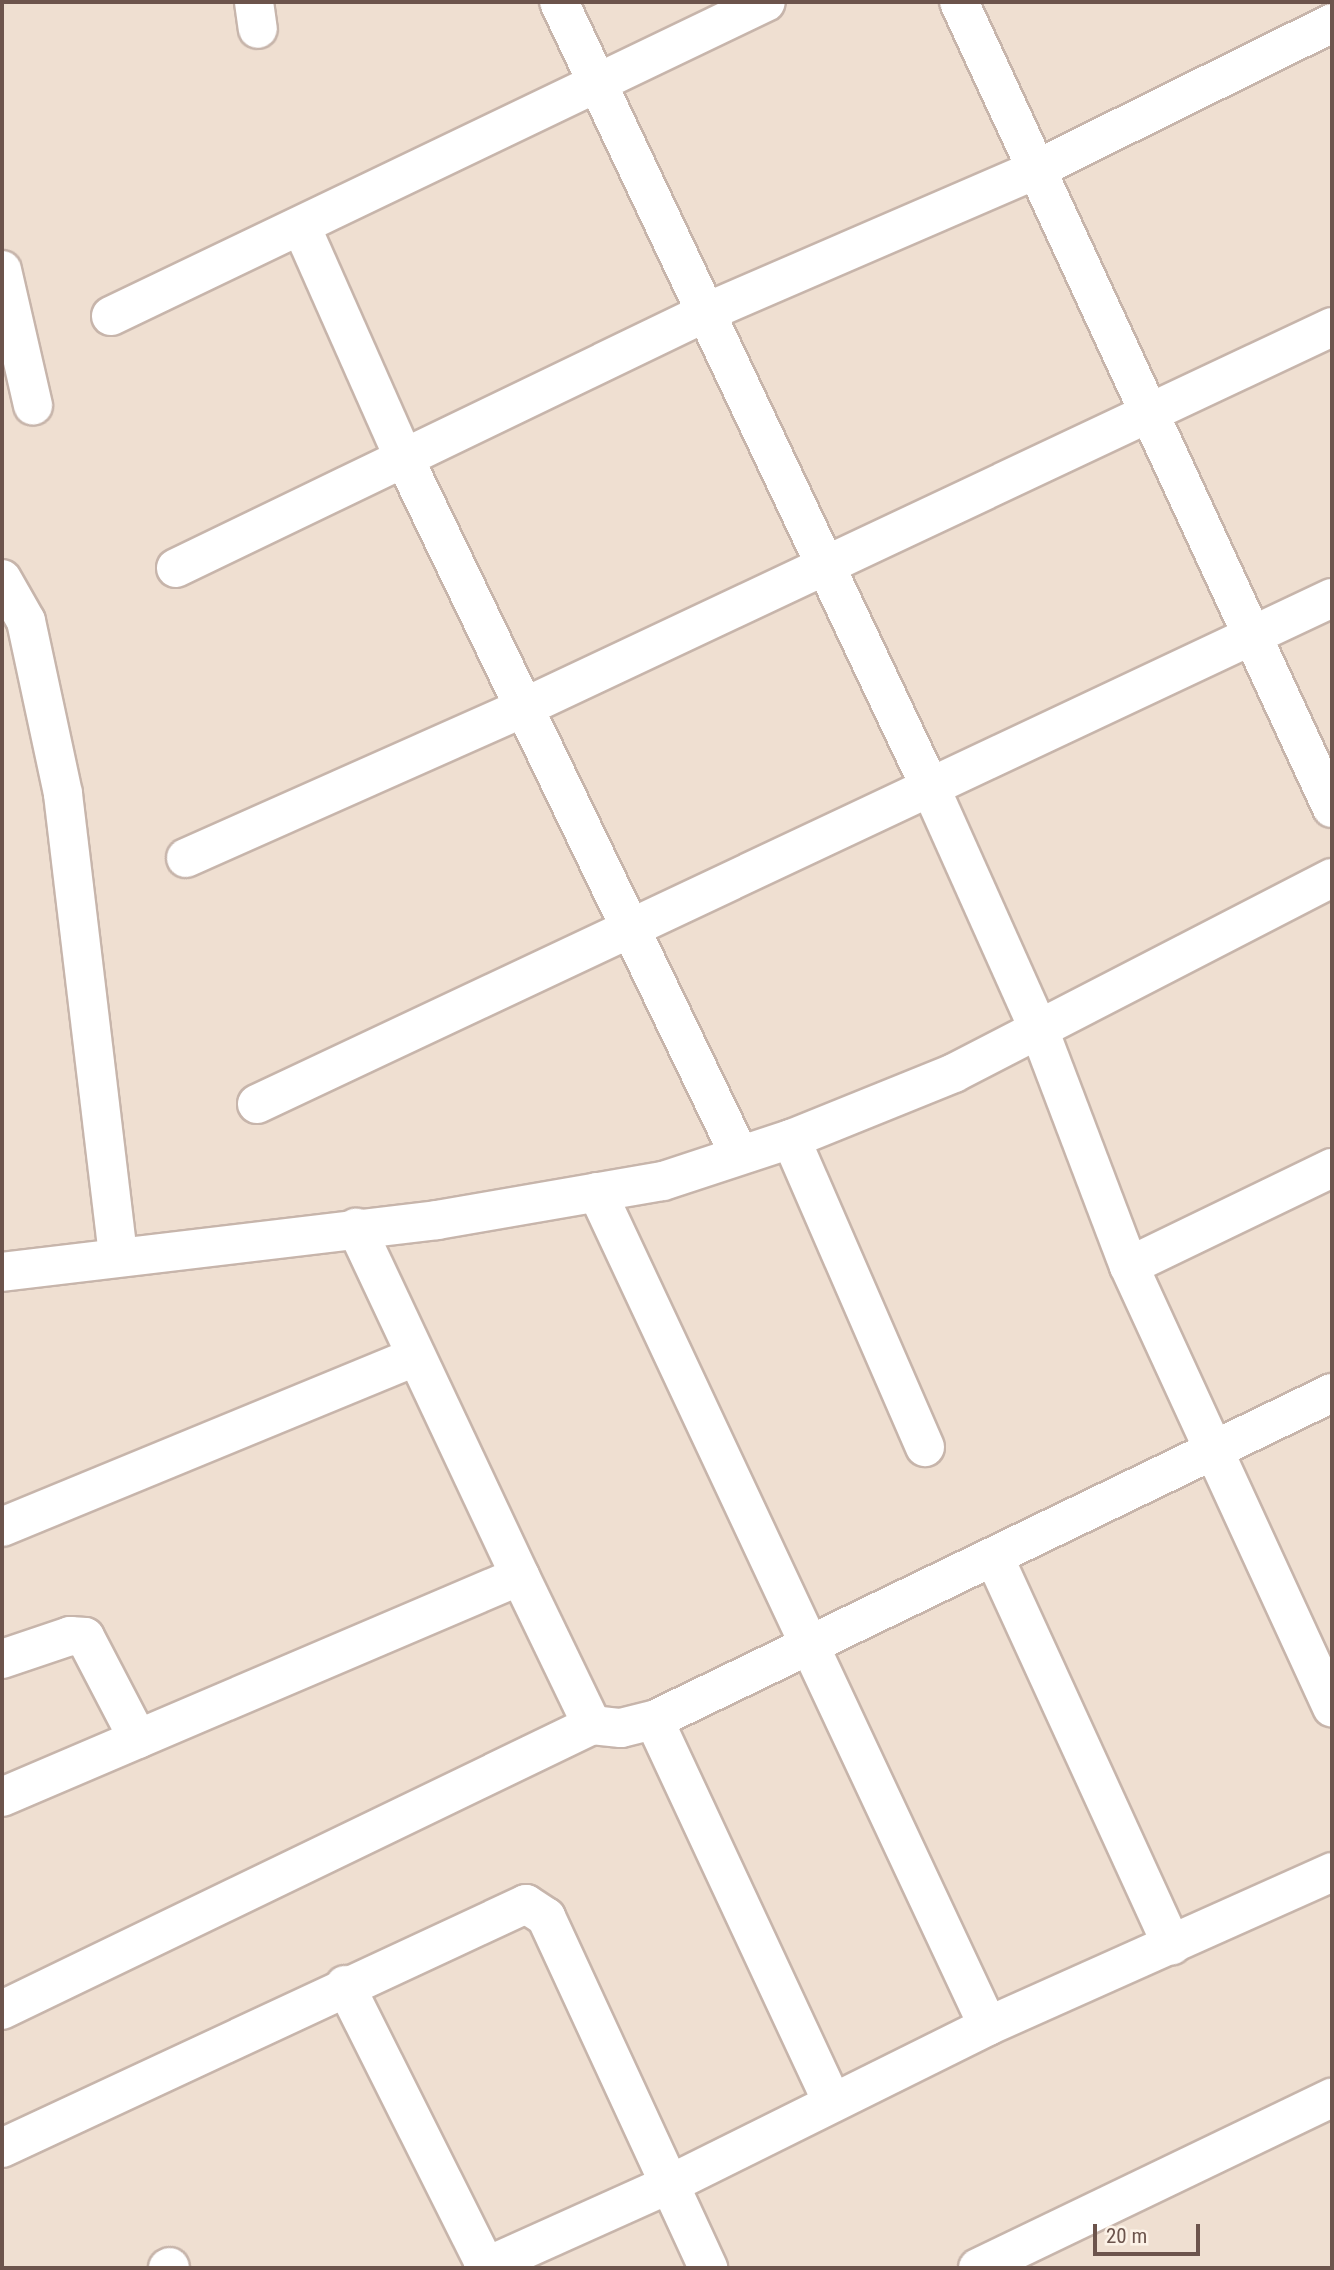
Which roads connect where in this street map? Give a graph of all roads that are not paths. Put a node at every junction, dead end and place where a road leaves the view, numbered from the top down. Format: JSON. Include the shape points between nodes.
{"nodes":[{"id":1,"x":559,"y":2,"type":"edge"},
{"id":2,"x":766,"y":2,"type":"edge"},
{"id":3,"x":959,"y":2,"type":"edge"},
{"id":4,"x":1332,"y":23,"type":"edge"},
{"id":5,"x":598,"y":85,"type":"junction"},
{"id":6,"x":1037,"y":169,"type":"junction"},
{"id":7,"x":301,"y":226,"type":"junction"},
{"id":8,"x":2,"y":270,"type":"edge"},
{"id":9,"x":706,"y":312,"type":"junction"},
{"id":10,"x":111,"y":316,"type":"dead end"},
{"id":11,"x":1332,"y":327,"type":"edge"},
{"id":12,"x":33,"y":405,"type":"dead end"},
{"id":13,"x":1150,"y":415,"type":"junction"},
{"id":14,"x":404,"y":458,"type":"junction"},
{"id":15,"x":824,"y":562,"type":"junction"},
{"id":16,"x":176,"y":568,"type":"dead end"},
{"id":17,"x":2,"y":579,"type":"edge"},
{"id":18,"x":1332,"y":598,"type":"edge"},
{"id":19,"x":14,"y":623,"type":"edge"},
{"id":20,"x":1253,"y":636,"type":"junction"},
{"id":21,"x":527,"y":706,"type":"junction"},
{"id":22,"x":932,"y":791,"type":"junction"},
{"id":23,"x":1332,"y":808,"type":"edge"},
{"id":24,"x":187,"y":858,"type":"dead end"},
{"id":25,"x":1332,"y":878,"type":"edge"},
{"id":26,"x":634,"y":931,"type":"junction"},
{"id":27,"x":1040,"y":1032,"type":"junction"},
{"id":28,"x":257,"y":1104,"type":"dead end"},
{"id":29,"x":791,"y":1139,"type":"junction"},
{"id":30,"x":739,"y":1154,"type":"junction"},
{"id":31,"x":1332,"y":1168,"type":"edge"},
{"id":32,"x":597,"y":1192,"type":"junction"},
{"id":33,"x":356,"y":1228,"type":"junction"},
{"id":34,"x":118,"y":1253,"type":"junction"},
{"id":35,"x":1129,"y":1266,"type":"junction"},
{"id":36,"x":2,"y":1272,"type":"edge"},
{"id":37,"x":413,"y":1358,"type":"junction"},
{"id":38,"x":1332,"y":1393,"type":"edge"},
{"id":39,"x":925,"y":1447,"type":"dead end"},
{"id":40,"x":1216,"y":1447,"type":"junction"},
{"id":41,"x":2,"y":1527,"type":"edge"},
{"id":42,"x":995,"y":1559,"type":"junction"},
{"id":43,"x":520,"y":1576,"type":"junction"},
{"id":44,"x":806,"y":1646,"type":"junction"},
{"id":45,"x":2,"y":1659,"type":"edge"},
{"id":46,"x":1332,"y":1708,"type":"edge"},
{"id":47,"x":654,"y":1720,"type":"junction"},
{"id":48,"x":592,"y":1725,"type":"junction"},
{"id":49,"x":138,"y":1739,"type":"junction"},
{"id":50,"x":2,"y":1797,"type":"edge"},
{"id":51,"x":1332,"y":1872,"type":"edge"},
{"id":52,"x":1172,"y":1945,"type":"junction"},
{"id":53,"x":345,"y":1985,"type":"junction"},
{"id":54,"x":2,"y":2010,"type":"edge"},
{"id":55,"x":988,"y":2026,"type":"junction"},
{"id":56,"x":1332,"y":2098,"type":"edge"},
{"id":57,"x":831,"y":2101,"type":"junction"},
{"id":58,"x":2,"y":2148,"type":"edge"},
{"id":59,"x":668,"y":2185,"type":"junction"},
{"id":60,"x":485,"y":2267,"type":"edge"},
{"id":61,"x":708,"y":2268,"type":"edge"},
{"id":62,"x":978,"y":2268,"type":"edge"}],
"edges":[{"from":1,"to":5,"type":"street"},
{"from":2,"to":5,"type":"street"},
{"from":3,"to":6,"type":"street"},
{"from":4,"to":6,"type":"street"},
{"from":5,"to":7,"type":"street"},
{"from":5,"to":9,"type":"street"},
{"from":6,"to":9,"type":"street"},
{"from":6,"to":13,"type":"street"},
{"from":7,"to":10,"type":"street"},
{"from":7,"to":14,"type":"street"},
{"from":8,"to":12,"type":"street"},
{"from":9,"to":14,"type":"street"},
{"from":9,"to":15,"type":"street"},
{"from":11,"to":13,"type":"street"},
{"from":13,"to":15,"type":"street"},
{"from":13,"to":20,"type":"street"},
{"from":14,"to":16,"type":"street"},
{"from":14,"to":21,"type":"street"},
{"from":15,"to":21,"type":"street"},
{"from":15,"to":22,"type":"street"},
{"from":17,"to":19,"type":"street"},
{"from":18,"to":20,"type":"street"},
{"from":19,"to":34,"type":"street","via":[[67,819]]},
{"from":20,"to":22,"type":"street"},
{"from":20,"to":23,"type":"street"},
{"from":21,"to":24,"type":"street"},
{"from":21,"to":26,"type":"street"},
{"from":22,"to":26,"type":"street"},
{"from":22,"to":27,"type":"street"},
{"from":25,"to":27,"type":"street"},
{"from":26,"to":28,"type":"street"},
{"from":26,"to":30,"type":"street"},
{"from":27,"to":29,"type":"street"},
{"from":27,"to":35,"type":"street"},
{"from":29,"to":30,"type":"street"},
{"from":29,"to":39,"type":"street"},
{"from":30,"to":32,"type":"street","via":[[663,1181]]},
{"from":31,"to":35,"type":"street"},
{"from":32,"to":33,"type":"street"},
{"from":32,"to":44,"type":"street"},
{"from":33,"to":34,"type":"street"},
{"from":33,"to":37,"type":"street"},
{"from":34,"to":36,"type":"street"},
{"from":35,"to":40,"type":"street"},
{"from":37,"to":41,"type":"street"},
{"from":37,"to":43,"type":"street"},
{"from":38,"to":40,"type":"street"},
{"from":40,"to":42,"type":"street"},
{"from":40,"to":46,"type":"street"},
{"from":42,"to":44,"type":"street"},
{"from":42,"to":52,"type":"street"},
{"from":43,"to":48,"type":"street"},
{"from":43,"to":49,"type":"street"},
{"from":44,"to":47,"type":"street"},
{"from":44,"to":55,"type":"street"},
{"from":45,"to":49,"type":"street","via":[[69,1636],[85,1637]]},
{"from":47,"to":48,"type":"street","via":[[621,1728]]},
{"from":47,"to":57,"type":"street"},
{"from":48,"to":54,"type":"street"},
{"from":49,"to":50,"type":"street"},
{"from":51,"to":52,"type":"street"},
{"from":52,"to":55,"type":"street"},
{"from":53,"to":58,"type":"street"},
{"from":53,"to":59,"type":"street","via":[[513,1907],[537,1909],[546,1917]]},
{"from":53,"to":60,"type":"street"},
{"from":55,"to":57,"type":"street"},
{"from":56,"to":62,"type":"street"},
{"from":57,"to":59,"type":"street"},
{"from":59,"to":60,"type":"street"},
{"from":59,"to":61,"type":"street"}]}
